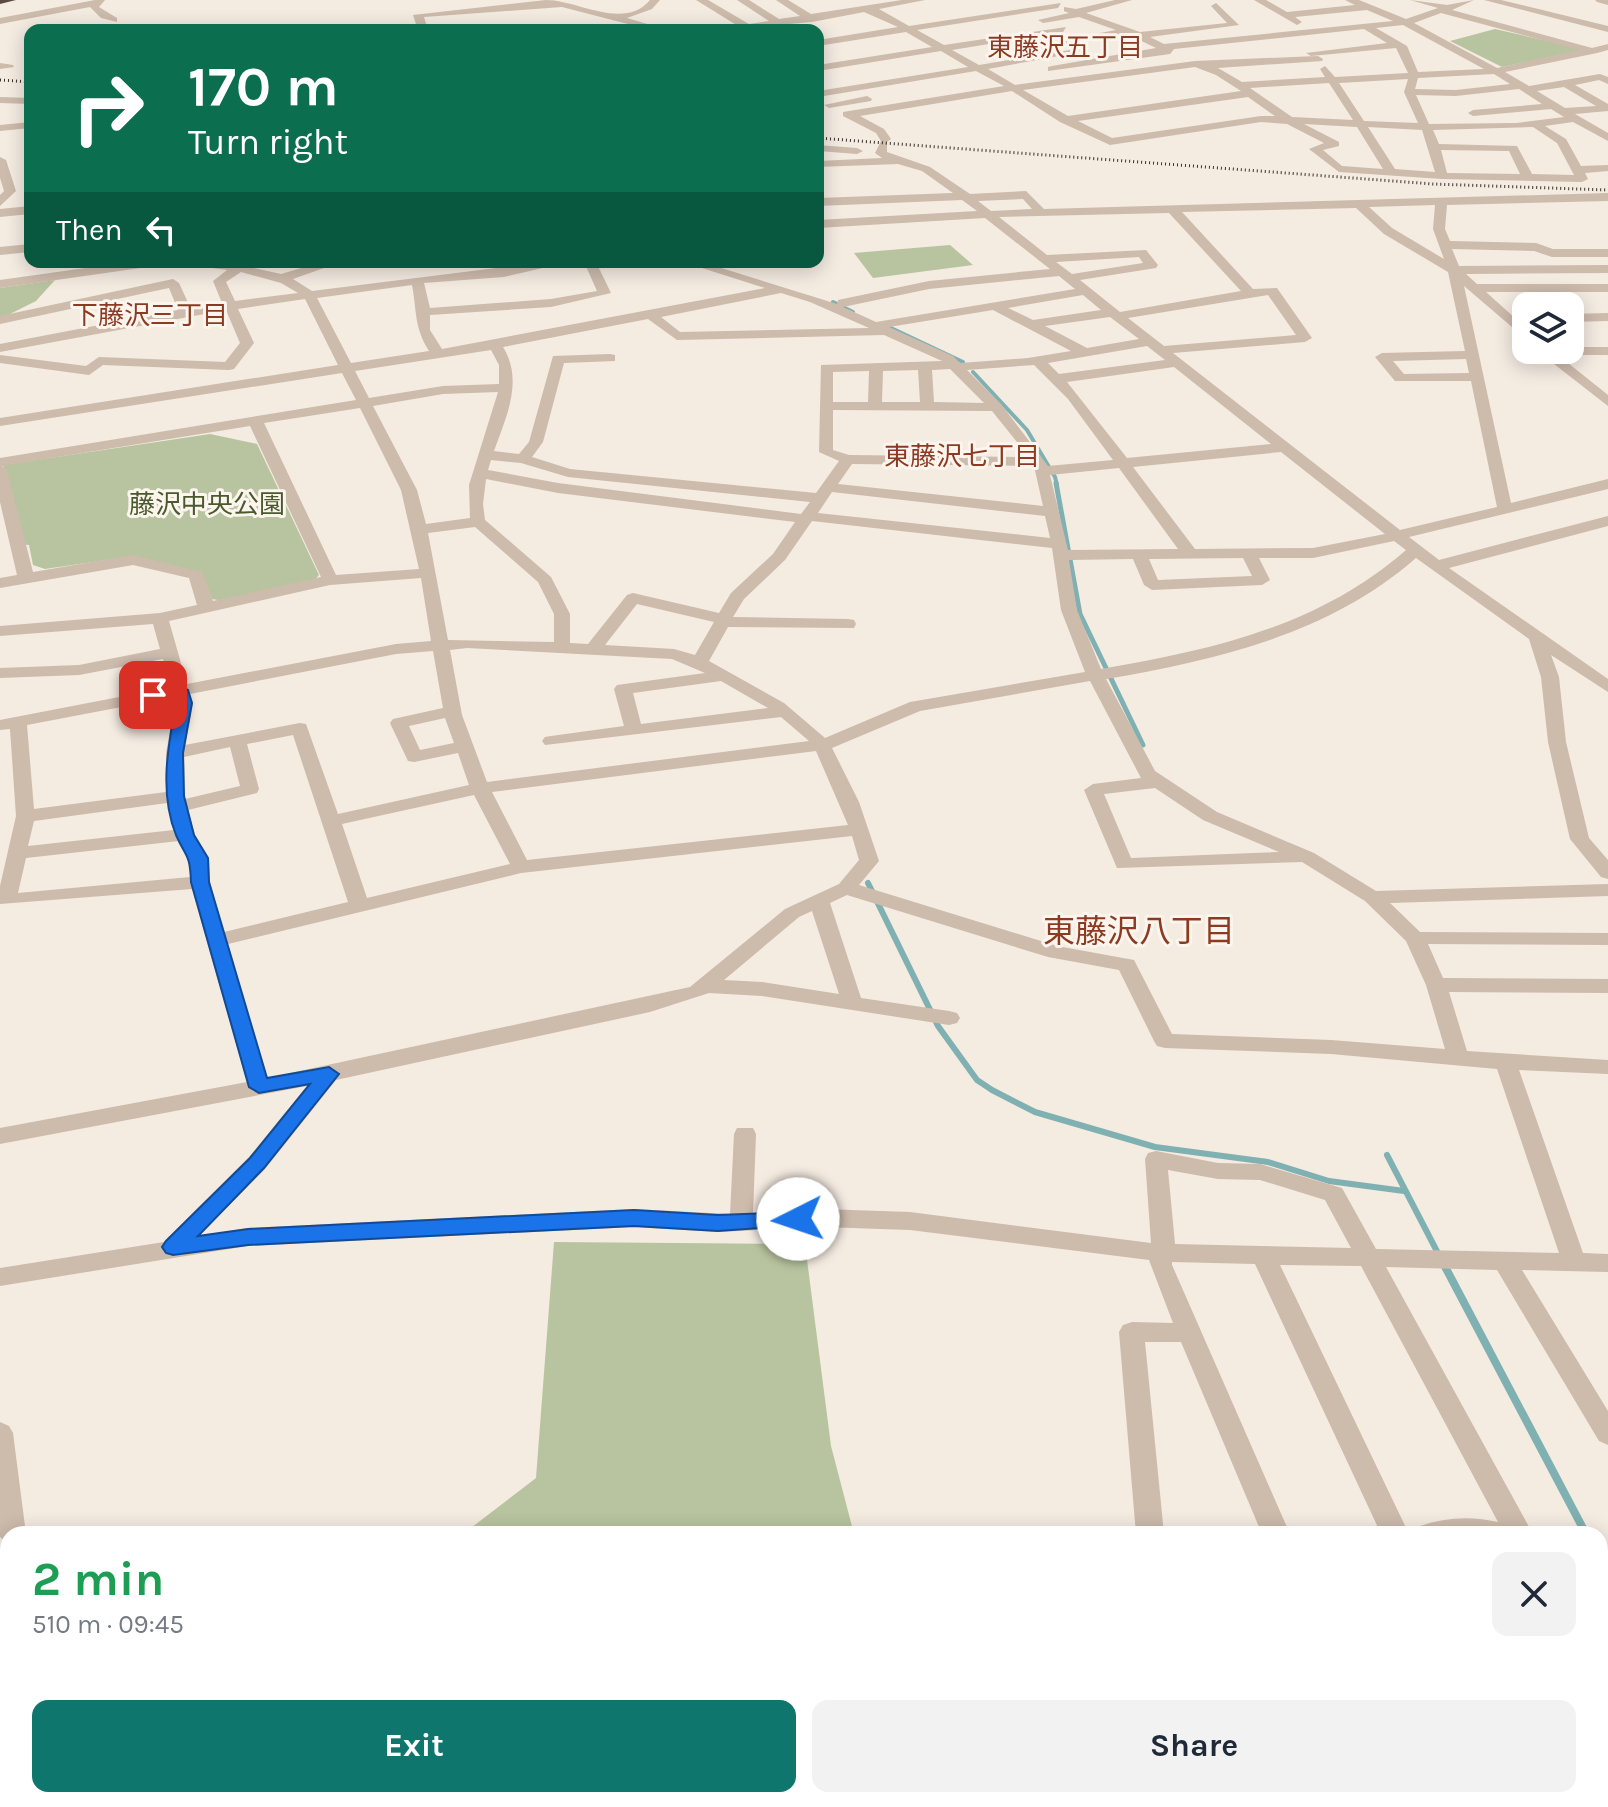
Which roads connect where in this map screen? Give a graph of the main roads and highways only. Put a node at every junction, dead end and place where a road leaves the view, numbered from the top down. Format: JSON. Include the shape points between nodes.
{"nodes":[{"id":1,"x":10,"y":0,"type":"edge"},
{"id":2,"x":0,"y":1,"type":"edge"}],
"edges":[{"from":1,"to":2,"type":"highway"}]}
